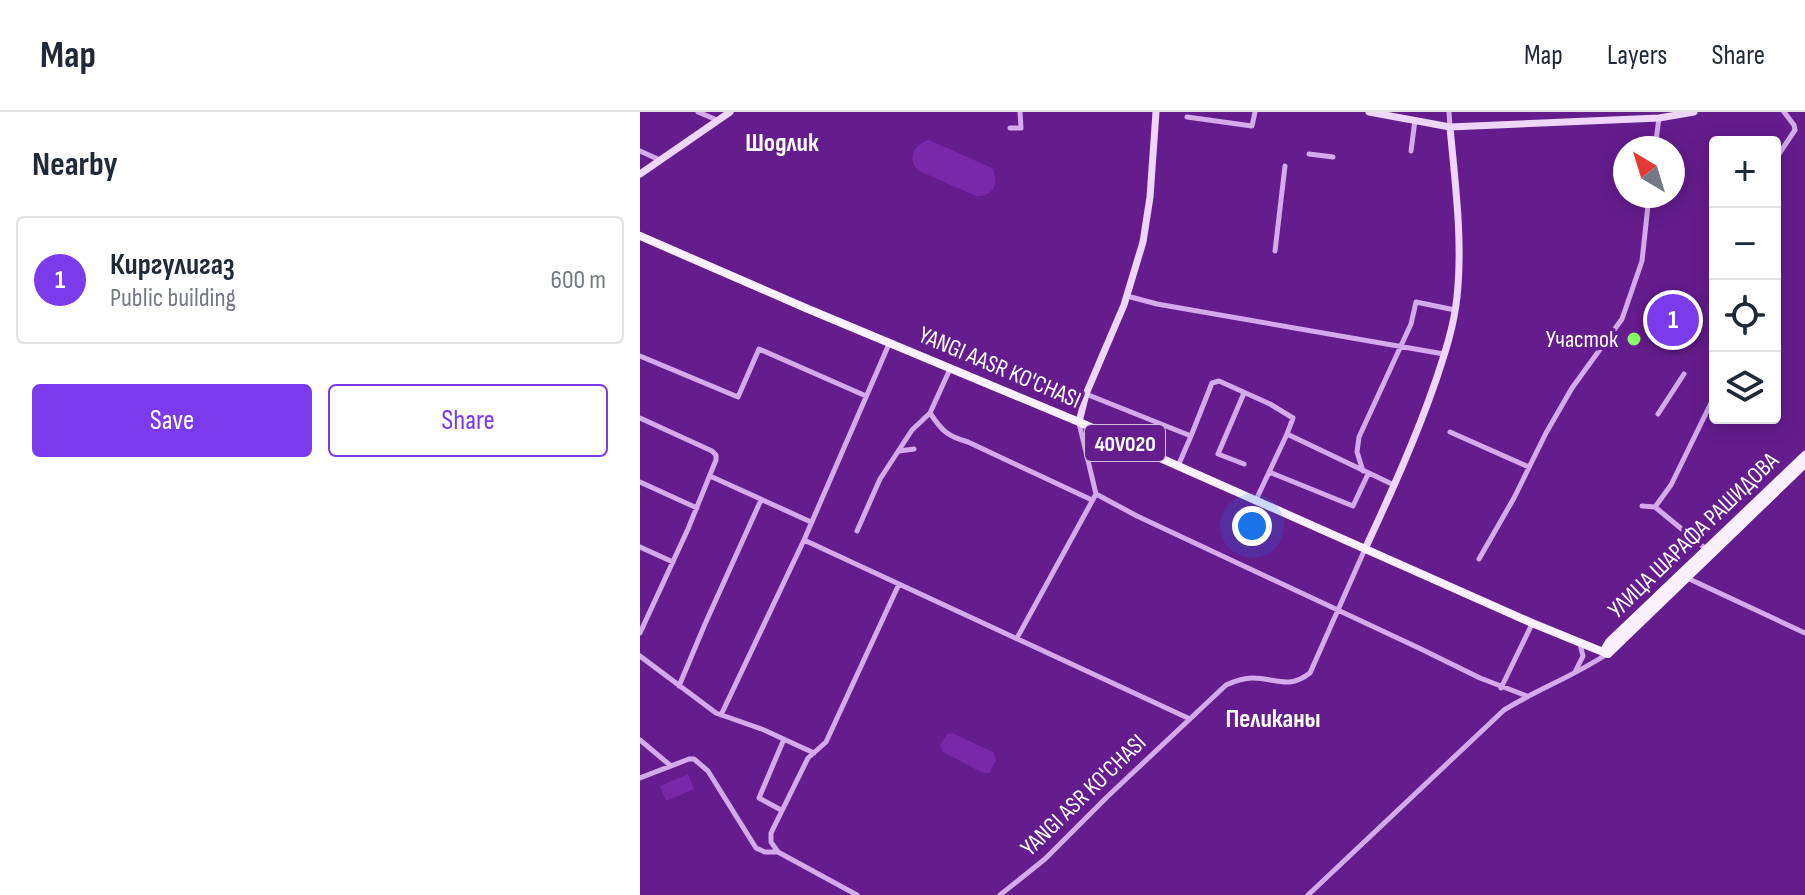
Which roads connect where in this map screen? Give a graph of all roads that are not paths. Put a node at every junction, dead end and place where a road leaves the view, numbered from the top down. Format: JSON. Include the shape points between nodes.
{"nodes":[{"id":1,"x":698,"y":112,"type":"edge"},
{"id":2,"x":730,"y":112,"type":"edge"},
{"id":3,"x":1020,"y":112,"type":"edge"},
{"id":4,"x":1156,"y":112,"type":"edge"},
{"id":5,"x":1255,"y":112,"type":"edge"},
{"id":6,"x":1369,"y":112,"type":"edge"},
{"id":7,"x":1449,"y":112,"type":"edge"},
{"id":8,"x":1694,"y":112,"type":"edge"},
{"id":9,"x":1784,"y":112,"type":"edge"},
{"id":10,"x":1187,"y":117,"type":"dead end"},
{"id":11,"x":1659,"y":118,"type":"junction"},
{"id":12,"x":1415,"y":120,"type":"junction"},
{"id":13,"x":718,"y":121,"type":"junction"},
{"id":14,"x":1450,"y":127,"type":"junction"},
{"id":15,"x":1010,"y":128,"type":"dead end"},
{"id":16,"x":1657,"y":136,"type":"edge"},
{"id":17,"x":640,"y":151,"type":"edge"},
{"id":18,"x":1411,"y":151,"type":"dead end"},
{"id":19,"x":1781,"y":151,"type":"edge"},
{"id":20,"x":1309,"y":154,"type":"dead end"},
{"id":21,"x":1333,"y":157,"type":"dead end"},
{"id":22,"x":660,"y":160,"type":"junction"},
{"id":23,"x":1285,"y":166,"type":"dead end"},
{"id":24,"x":640,"y":174,"type":"edge"},
{"id":25,"x":1648,"y":208,"type":"edge"},
{"id":26,"x":640,"y":236,"type":"edge"},
{"id":27,"x":1275,"y":251,"type":"dead end"},
{"id":28,"x":1127,"y":296,"type":"junction"},
{"id":29,"x":1455,"y":310,"type":"junction"},
{"id":30,"x":890,"y":343,"type":"junction"},
{"id":31,"x":1402,"y":346,"type":"junction"},
{"id":32,"x":1445,"y":354,"type":"junction"},
{"id":33,"x":640,"y":356,"type":"edge"},
{"id":34,"x":951,"y":368,"type":"junction"},
{"id":35,"x":1684,"y":374,"type":"dead end"},
{"id":36,"x":1244,"y":393,"type":"junction"},
{"id":37,"x":1086,"y":394,"type":"junction"},
{"id":38,"x":866,"y":396,"type":"junction"},
{"id":39,"x":1709,"y":407,"type":"edge"},
{"id":40,"x":930,"y":413,"type":"junction"},
{"id":41,"x":1658,"y":414,"type":"dead end"},
{"id":42,"x":640,"y":418,"type":"edge"},
{"id":43,"x":1079,"y":422,"type":"junction"},
{"id":44,"x":1450,"y":432,"type":"dead end"},
{"id":45,"x":1287,"y":434,"type":"junction"},
{"id":46,"x":1191,"y":436,"type":"junction"},
{"id":47,"x":914,"y":449,"type":"dead end"},
{"id":48,"x":898,"y":451,"type":"junction"},
{"id":49,"x":1805,"y":455,"type":"edge"},
{"id":50,"x":1244,"y":464,"type":"dead end"},
{"id":51,"x":1805,"y":464,"type":"edge"},
{"id":52,"x":1178,"y":466,"type":"junction"},
{"id":53,"x":1529,"y":467,"type":"junction"},
{"id":54,"x":1269,"y":472,"type":"junction"},
{"id":55,"x":1365,"y":472,"type":"junction"},
{"id":56,"x":710,"y":476,"type":"junction"},
{"id":57,"x":640,"y":482,"type":"edge"},
{"id":58,"x":1394,"y":485,"type":"junction"},
{"id":59,"x":1094,"y":497,"type":"junction"},
{"id":60,"x":761,"y":500,"type":"junction"},
{"id":61,"x":1256,"y":500,"type":"junction"},
{"id":62,"x":1642,"y":506,"type":"dead end"},
{"id":63,"x":1655,"y":507,"type":"junction"},
{"id":64,"x":697,"y":508,"type":"junction"},
{"id":65,"x":811,"y":522,"type":"junction"},
{"id":66,"x":857,"y":531,"type":"dead end"},
{"id":67,"x":804,"y":540,"type":"junction"},
{"id":68,"x":640,"y":547,"type":"edge"},
{"id":69,"x":1365,"y":549,"type":"junction"},
{"id":70,"x":1706,"y":549,"type":"junction"},
{"id":71,"x":1479,"y":559,"type":"dead end"},
{"id":72,"x":673,"y":562,"type":"junction"},
{"id":73,"x":1683,"y":576,"type":"junction"},
{"id":74,"x":899,"y":584,"type":"junction"},
{"id":75,"x":1339,"y":610,"type":"junction"},
{"id":76,"x":1532,"y":623,"type":"junction"},
{"id":77,"x":640,"y":633,"type":"edge"},
{"id":78,"x":1805,"y":633,"type":"edge"},
{"id":79,"x":1017,"y":638,"type":"junction"},
{"id":80,"x":1580,"y":643,"type":"junction"},
{"id":81,"x":1608,"y":649,"type":"junction"},
{"id":82,"x":640,"y":656,"type":"edge"},
{"id":83,"x":1572,"y":675,"type":"junction"},
{"id":84,"x":679,"y":686,"type":"junction"},
{"id":85,"x":1501,"y":688,"type":"junction"},
{"id":86,"x":1527,"y":696,"type":"junction"},
{"id":87,"x":721,"y":715,"type":"junction"},
{"id":88,"x":1190,"y":719,"type":"junction"},
{"id":89,"x":784,"y":739,"type":"junction"},
{"id":90,"x":640,"y":740,"type":"edge"},
{"id":91,"x":814,"y":753,"type":"junction"},
{"id":92,"x":672,"y":767,"type":"junction"},
{"id":93,"x":640,"y":778,"type":"edge"},
{"id":94,"x":781,"y":810,"type":"junction"},
{"id":95,"x":778,"y":852,"type":"junction"},
{"id":96,"x":857,"y":895,"type":"edge"},
{"id":97,"x":1000,"y":895,"type":"edge"},
{"id":98,"x":1308,"y":895,"type":"edge"}],
"edges":[{"from":1,"to":13,"type":"street"},
{"from":2,"to":13,"type":"street"},
{"from":3,"to":15,"type":"street","via":[[1021,128]]},
{"from":4,"to":28,"type":"street","via":[[1143,242]]},
{"from":5,"to":10,"type":"street","via":[[1252,126]]},
{"from":6,"to":12,"type":"street"},
{"from":7,"to":14,"type":"street"},
{"from":8,"to":11,"type":"street"},
{"from":9,"to":19,"type":"street","via":[[1795,130]]},
{"from":11,"to":14,"type":"street"},
{"from":11,"to":16,"type":"street"},
{"from":12,"to":14,"type":"street"},
{"from":12,"to":18,"type":"street"},
{"from":13,"to":22,"type":"street"},
{"from":14,"to":29,"type":"street","via":[[1460,239]]},
{"from":17,"to":22,"type":"street"},
{"from":20,"to":21,"type":"street"},
{"from":22,"to":24,"type":"street"},
{"from":23,"to":27,"type":"street"},
{"from":25,"to":53,"type":"street","via":[[1642,261],[1622,319],[1574,385]]},
{"from":26,"to":30,"type":"main road","name":"YANGI AASR KO'CHASI","number":"40V020"},
{"from":28,"to":31,"type":"street"},
{"from":28,"to":37,"type":"street"},
{"from":29,"to":31,"type":"street","via":[[1416,302]]},
{"from":29,"to":32,"type":"street"},
{"from":30,"to":34,"type":"main road","name":"YANGI AASR KO'CHASI","number":"40V020"},
{"from":30,"to":38,"type":"street"},
{"from":31,"to":32,"type":"street"},
{"from":31,"to":55,"type":"street","via":[[1359,437],[1357,452]]},
{"from":32,"to":58,"type":"street"},
{"from":33,"to":38,"type":"street","via":[[738,397],[759,349]]},
{"from":34,"to":40,"type":"street"},
{"from":34,"to":43,"type":"main road","name":"YANGI AASR KO'CHASI","number":"40V020"},
{"from":35,"to":41,"type":"street"},
{"from":36,"to":45,"type":"street","via":[[1293,418]]},
{"from":36,"to":46,"type":"street","via":[[1212,383]]},
{"from":36,"to":50,"type":"street","via":[[1218,454]]},
{"from":37,"to":43,"type":"street"},
{"from":37,"to":46,"type":"street"},
{"from":38,"to":65,"type":"street"},
{"from":39,"to":63,"type":"street"},
{"from":40,"to":48,"type":"street"},
{"from":40,"to":59,"type":"street","via":[[950,437]]},
{"from":42,"to":56,"type":"street","via":[[712,451],[716,460]]},
{"from":43,"to":52,"type":"main road","name":"YANGI AASR KO'CHASI","number":"40V020"},
{"from":43,"to":59,"type":"street"},
{"from":44,"to":53,"type":"street"},
{"from":45,"to":54,"type":"street"},
{"from":45,"to":55,"type":"street"},
{"from":46,"to":52,"type":"street"},
{"from":47,"to":48,"type":"street"},
{"from":48,"to":66,"type":"street"},
{"from":49,"to":70,"type":"main road","name":"УЛИЦА ШАРАФА РАШИДОВА"},
{"from":51,"to":73,"type":"main road"},
{"from":52,"to":61,"type":"main road","name":"YANGI AASR KO'CHASI","number":"40V020"},
{"from":53,"to":71,"type":"street"},
{"from":54,"to":55,"type":"street","via":[[1353,506]]},
{"from":54,"to":61,"type":"street"},
{"from":55,"to":58,"type":"street"},
{"from":56,"to":60,"type":"street"},
{"from":56,"to":64,"type":"street"},
{"from":57,"to":64,"type":"street"},
{"from":58,"to":69,"type":"street"},
{"from":59,"to":75,"type":"street"},
{"from":59,"to":79,"type":"street"},
{"from":60,"to":65,"type":"street"},
{"from":60,"to":84,"type":"street"},
{"from":61,"to":69,"type":"main road","name":"YANGI AASR KO'CHASI","number":"40V020"},
{"from":62,"to":63,"type":"street"},
{"from":63,"to":70,"type":"street"},
{"from":64,"to":72,"type":"street"},
{"from":65,"to":67,"type":"street"},
{"from":67,"to":74,"type":"street","name":"YANGI ASR KO'CHASI"},
{"from":67,"to":87,"type":"street"},
{"from":68,"to":72,"type":"street"},
{"from":69,"to":75,"type":"street","name":"YANGI ASR KO'CHASI"},
{"from":69,"to":76,"type":"main road","name":"YANGI AASR KO'CHASI","number":"40V020"},
{"from":70,"to":73,"type":"main road","name":"УЛИЦА ШАРАФА РАШИДОВА"},
{"from":72,"to":77,"type":"street"},
{"from":73,"to":78,"type":"street"},
{"from":73,"to":81,"type":"main road","name":"УЛИЦА ШАРАФА РАШИДОВА"},
{"from":74,"to":79,"type":"street","name":"YANGI ASR KO'CHASI"},
{"from":74,"to":91,"type":"street","via":[[826,742]]},
{"from":75,"to":85,"type":"street"},
{"from":75,"to":88,"type":"street","name":"YANGI ASR KO'CHASI","via":[[1303,679],[1236,681]]},
{"from":76,"to":80,"type":"main road","name":"YANGI AASR KO'CHASI","number":"40V020"},
{"from":76,"to":85,"type":"street"},
{"from":79,"to":88,"type":"street","name":"YANGI ASR KO'CHASI"},
{"from":80,"to":81,"type":"main road","name":"YANGI AASR KO'CHASI","number":"40V020"},
{"from":80,"to":83,"type":"street","via":[[1583,656]]},
{"from":81,"to":83,"type":"street"},
{"from":82,"to":84,"type":"street"},
{"from":83,"to":86,"type":"street"},
{"from":84,"to":87,"type":"street"},
{"from":85,"to":86,"type":"street"},
{"from":86,"to":98,"type":"street","via":[[1494,718]]},
{"from":87,"to":89,"type":"street"},
{"from":88,"to":97,"type":"street","name":"YANGI ASR KO'CHASI","via":[[1045,859]]},
{"from":89,"to":91,"type":"street"},
{"from":89,"to":94,"type":"street","via":[[759,798]]},
{"from":90,"to":92,"type":"street"},
{"from":91,"to":94,"type":"street"},
{"from":92,"to":93,"type":"street"},
{"from":92,"to":95,"type":"street","via":[[694,759],[708,771],[756,848]]},
{"from":94,"to":95,"type":"street","via":[[771,837]]},
{"from":95,"to":96,"type":"street"}]}
